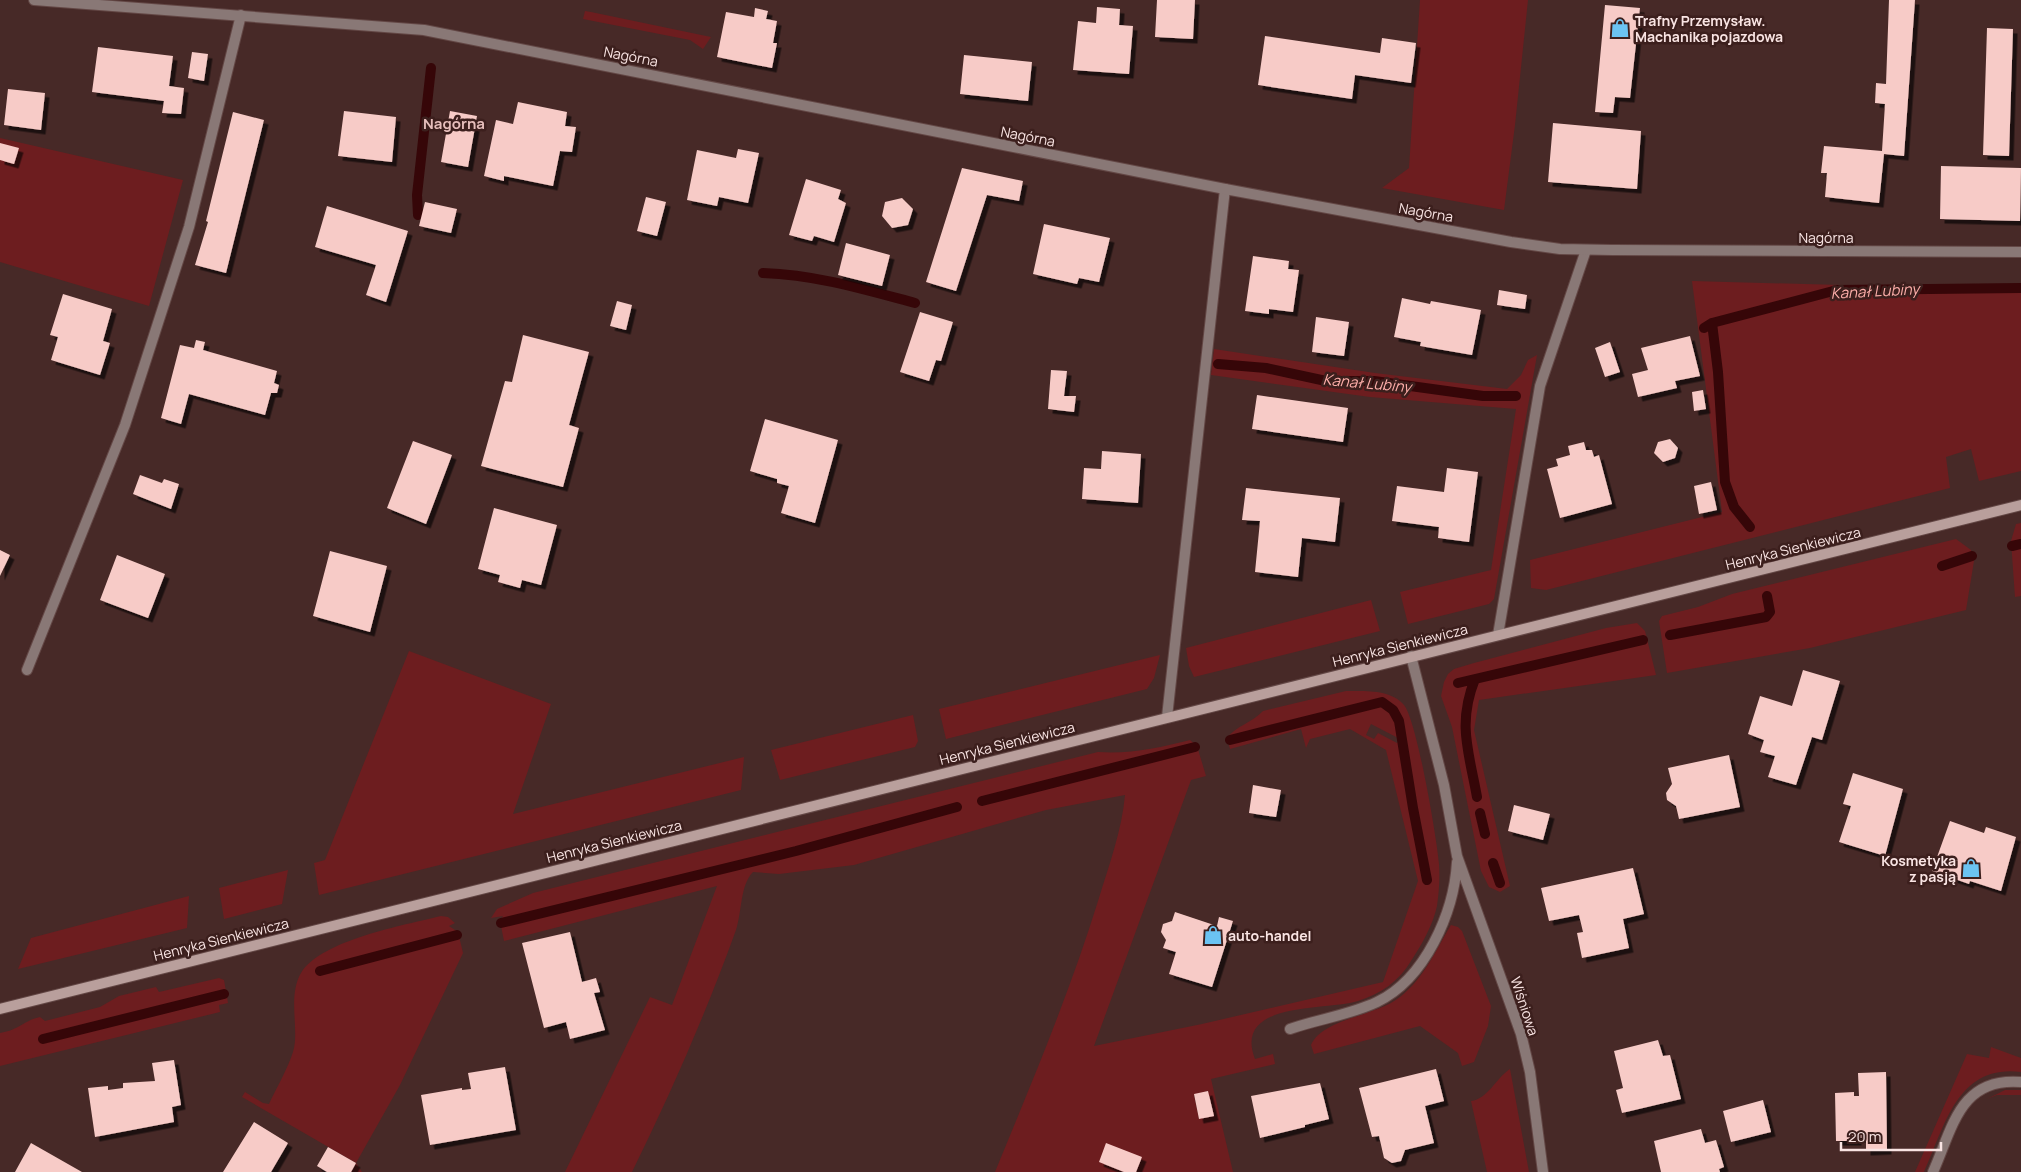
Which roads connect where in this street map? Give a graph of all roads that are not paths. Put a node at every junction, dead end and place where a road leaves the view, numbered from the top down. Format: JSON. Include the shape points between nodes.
{"nodes":[{"id":1,"x":34,"y":0,"type":"edge"},
{"id":2,"x":242,"y":15,"type":"junction"},
{"id":3,"x":1225,"y":190,"type":"junction"},
{"id":4,"x":1586,"y":250,"type":"junction"},
{"id":5,"x":2021,"y":252,"type":"edge"},
{"id":6,"x":2021,"y":505,"type":"edge"},
{"id":7,"x":1498,"y":635,"type":"junction"},
{"id":8,"x":1411,"y":656,"type":"junction"},
{"id":9,"x":27,"y":670,"type":"dead end"},
{"id":10,"x":1167,"y":717,"type":"junction"},
{"id":11,"x":1457,"y":856,"type":"junction"},
{"id":12,"x":0,"y":1009,"type":"edge"},
{"id":13,"x":1290,"y":1028,"type":"dead end"},
{"id":14,"x":2021,"y":1082,"type":"edge"},
{"id":15,"x":1543,"y":1172,"type":"edge"},
{"id":16,"x":1933,"y":1172,"type":"edge"}],
"edges":[{"from":1,"to":2,"type":"street","name":"Nagórna"},
{"from":2,"to":3,"type":"street","name":"Nagórna","via":[[386,26],[457,36]]},
{"from":2,"to":9,"type":"street","via":[[189,227],[125,425]]},
{"from":3,"to":4,"type":"street","name":"Nagórna","via":[[1511,242]]},
{"from":3,"to":10,"type":"street"},
{"from":4,"to":5,"type":"street","name":"Nagórna"},
{"from":4,"to":7,"type":"street","via":[[1540,386]]},
{"from":6,"to":7,"type":"street","name":"Henryka Sienkiewicza"},
{"from":7,"to":8,"type":"street","name":"Henryka Sienkiewicza"},
{"from":8,"to":10,"type":"street","name":"Henryka Sienkiewicza"},
{"from":8,"to":11,"type":"street","name":"Wiśniowa","via":[[1444,785]]},
{"from":10,"to":12,"type":"street","name":"Henryka Sienkiewicza"},
{"from":11,"to":13,"type":"street","name":"Wiśniowa","via":[[1456,873],[1444,916],[1410,978],[1399,989],[1376,1002]]},
{"from":11,"to":15,"type":"street","name":"Wiśniowa","via":[[1521,1034],[1530,1072]]},
{"from":14,"to":16,"type":"street","via":[[1996,1082],[1972,1095],[1956,1116]]}]}
